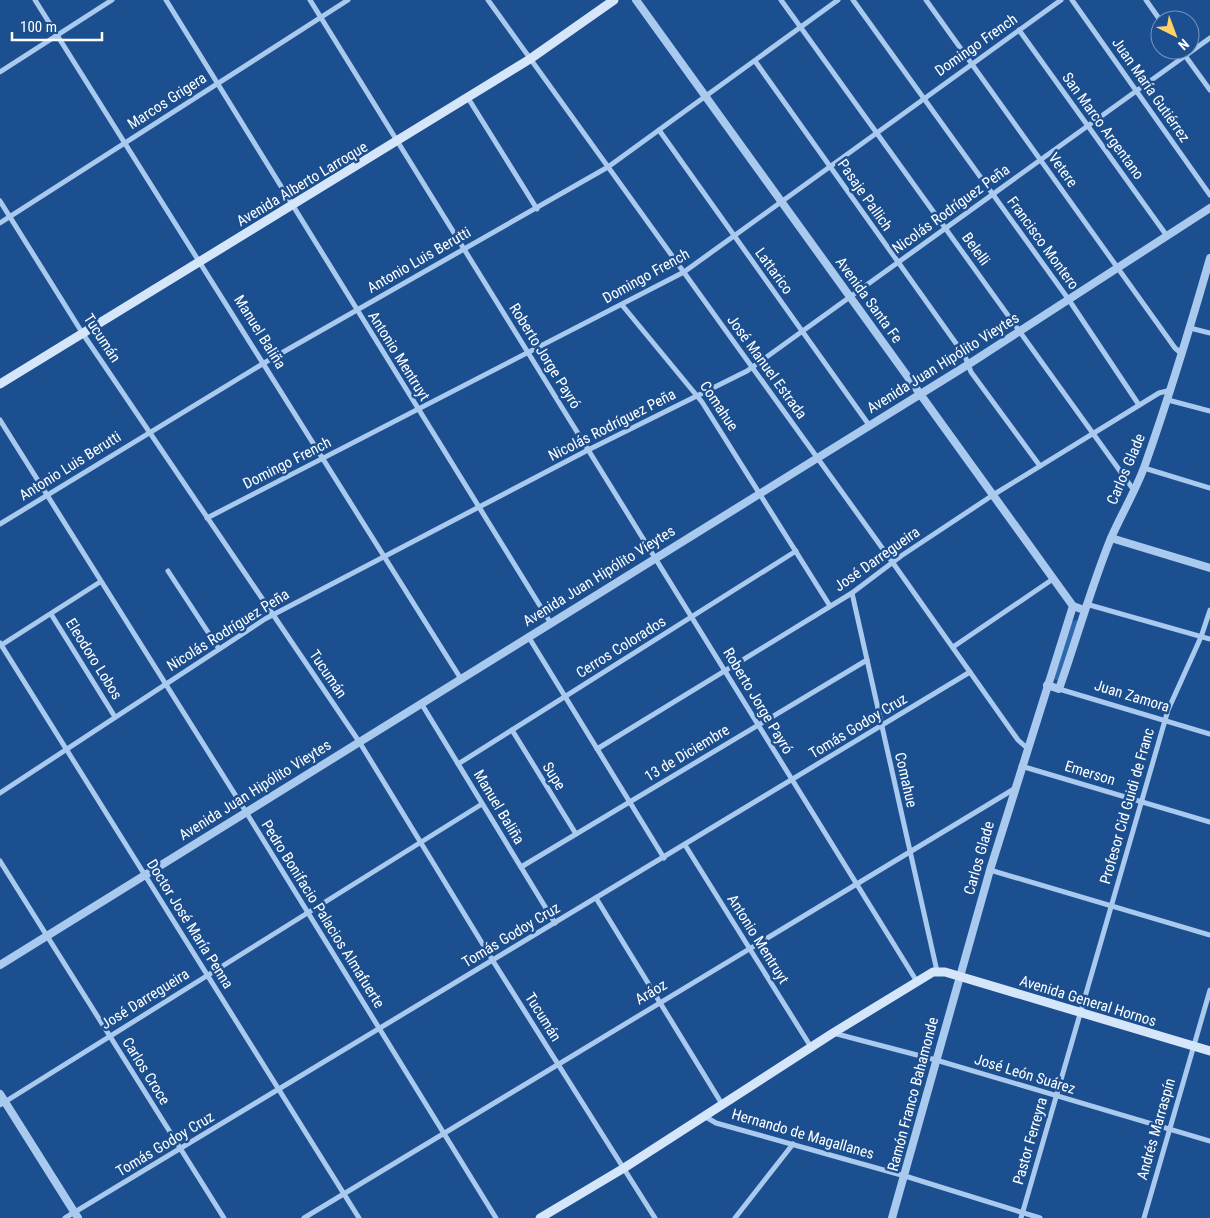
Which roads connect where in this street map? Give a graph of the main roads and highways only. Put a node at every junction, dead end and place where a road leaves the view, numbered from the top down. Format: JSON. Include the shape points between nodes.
{"nodes":[{"id":1,"x":614,"y":0,"type":"edge"},
{"id":2,"x":0,"y":384,"type":"edge"},
{"id":3,"x":1210,"y":1051,"type":"edge"},
{"id":4,"x":540,"y":1218,"type":"edge"}],
"edges":[{"from":1,"to":2,"type":"main road","name":"Avenida Alberto Larroque","via":[[468,98]]},
{"from":3,"to":4,"type":"main road","name":"Avenida General Hornos","via":[[937,971],[916,980],[624,1168]]}]}
